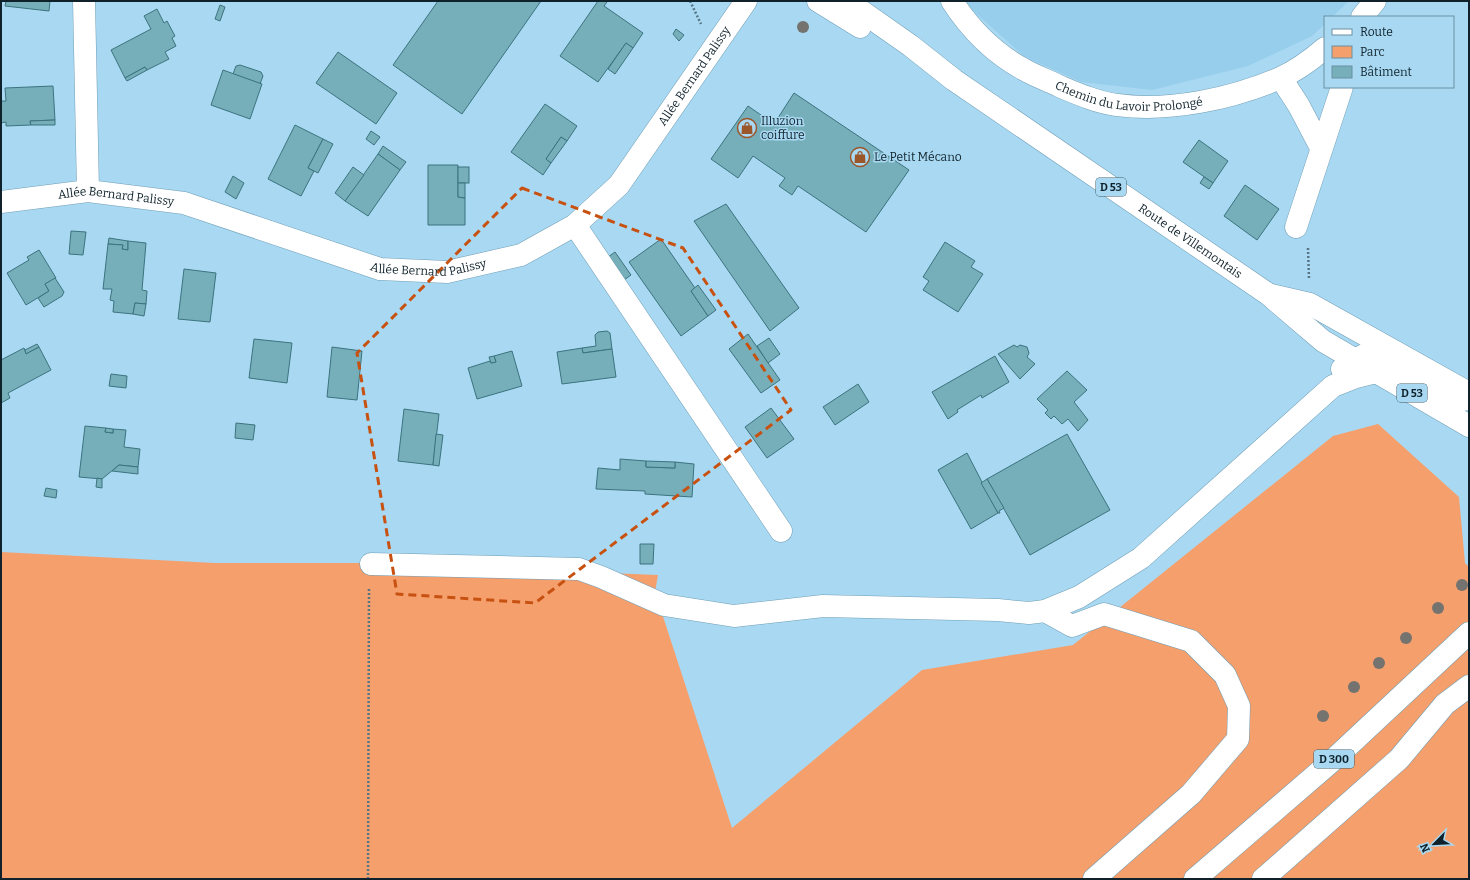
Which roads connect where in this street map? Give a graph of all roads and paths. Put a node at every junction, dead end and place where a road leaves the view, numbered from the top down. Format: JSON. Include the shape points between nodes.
{"nodes":[{"id":1,"x":84,"y":1,"type":"edge"},
{"id":2,"x":746,"y":1,"type":"edge"},
{"id":3,"x":818,"y":1,"type":"edge"},
{"id":4,"x":846,"y":1,"type":"edge"},
{"id":5,"x":952,"y":1,"type":"edge"},
{"id":6,"x":1324,"y":49,"type":"edge"},
{"id":7,"x":1281,"y":78,"type":"junction"},
{"id":8,"x":954,"y":80,"type":"junction"},
{"id":9,"x":1342,"y":88,"type":"edge"},
{"id":10,"x":1321,"y":148,"type":"junction"},
{"id":11,"x":88,"y":191,"type":"junction"},
{"id":12,"x":1,"y":202,"type":"edge"},
{"id":13,"x":575,"y":225,"type":"junction"},
{"id":14,"x":1296,"y":227,"type":"dead end"},
{"id":15,"x":1268,"y":294,"type":"junction"},
{"id":16,"x":1342,"y":366,"type":"junction"},
{"id":17,"x":1376,"y":372,"type":"junction"},
{"id":18,"x":1469,"y":393,"type":"edge"},
{"id":19,"x":1469,"y":399,"type":"edge"},
{"id":20,"x":1469,"y":426,"type":"edge"},
{"id":21,"x":781,"y":531,"type":"dead end"},
{"id":22,"x":371,"y":564,"type":"joint"},
{"id":23,"x":1045,"y":611,"type":"junction"},
{"id":24,"x":1469,"y":633,"type":"edge"},
{"id":25,"x":1469,"y":686,"type":"edge"},
{"id":26,"x":368,"y":879,"type":"edge"},
{"id":27,"x":1094,"y":879,"type":"edge"},
{"id":28,"x":1195,"y":879,"type":"edge"},
{"id":29,"x":1262,"y":879,"type":"edge"}],
"edges":[{"from":1,"to":11,"type":"street"},
{"from":2,"to":13,"type":"street","name":"Allée Bernard Palissy","via":[[619,185]]},
{"from":3,"to":8,"type":"street","name":"Route de Villemontais","number":"D 53","via":[[907,56]]},
{"from":4,"to":8,"type":"street","name":"Route de Villemontais","number":"D 53","via":[[911,46]]},
{"from":5,"to":7,"type":"street","name":"Chemin du Lavoir Prolongé","via":[[964,20],[995,51],[1024,70],[1088,98],[1117,105],[1163,107],[1232,96]]},
{"from":6,"to":7,"type":"street","name":"Chemin du Lavoir Prolongé","via":[[1306,64]]},
{"from":7,"to":10,"type":"street"},
{"from":8,"to":15,"type":"street","name":"Route de Villemontais","number":"D 53"},
{"from":9,"to":10,"type":"street"},
{"from":10,"to":14,"type":"street"},
{"from":11,"to":12,"type":"street","name":"Allée Bernard Palissy"},
{"from":11,"to":13,"type":"street","name":"Allée Bernard Palissy","via":[[184,203],[380,269],[447,272],[514,257]]},
{"from":13,"to":21,"type":"street"},
{"from":15,"to":16,"type":"street","number":"D 53","via":[[1324,341]]},
{"from":15,"to":18,"type":"street","number":"D 53","via":[[1310,304]]},
{"from":16,"to":17,"type":"street","number":"D 53"},
{"from":16,"to":17,"type":"street","via":[[1356,377]]},
{"from":16,"to":19,"type":"street","via":[[1370,352],[1456,401]]},
{"from":16,"to":23,"type":"street","via":[[1141,558],[1078,597]]},
{"from":17,"to":20,"type":"street","number":"D 53"},
{"from":22,"to":23,"type":"street","via":[[579,569],[664,605],[734,616],[823,606],[1028,613]]},
{"from":22,"to":26,"type":"path"},
{"from":23,"to":27,"type":"street","via":[[1072,626],[1104,614],[1191,641],[1225,675],[1239,706],[1238,739],[1191,794]]},
{"from":24,"to":28,"type":"street","number":"D 300","via":[[1332,761]]},
{"from":25,"to":29,"type":"street","via":[[1445,704],[1399,759]]}]}
